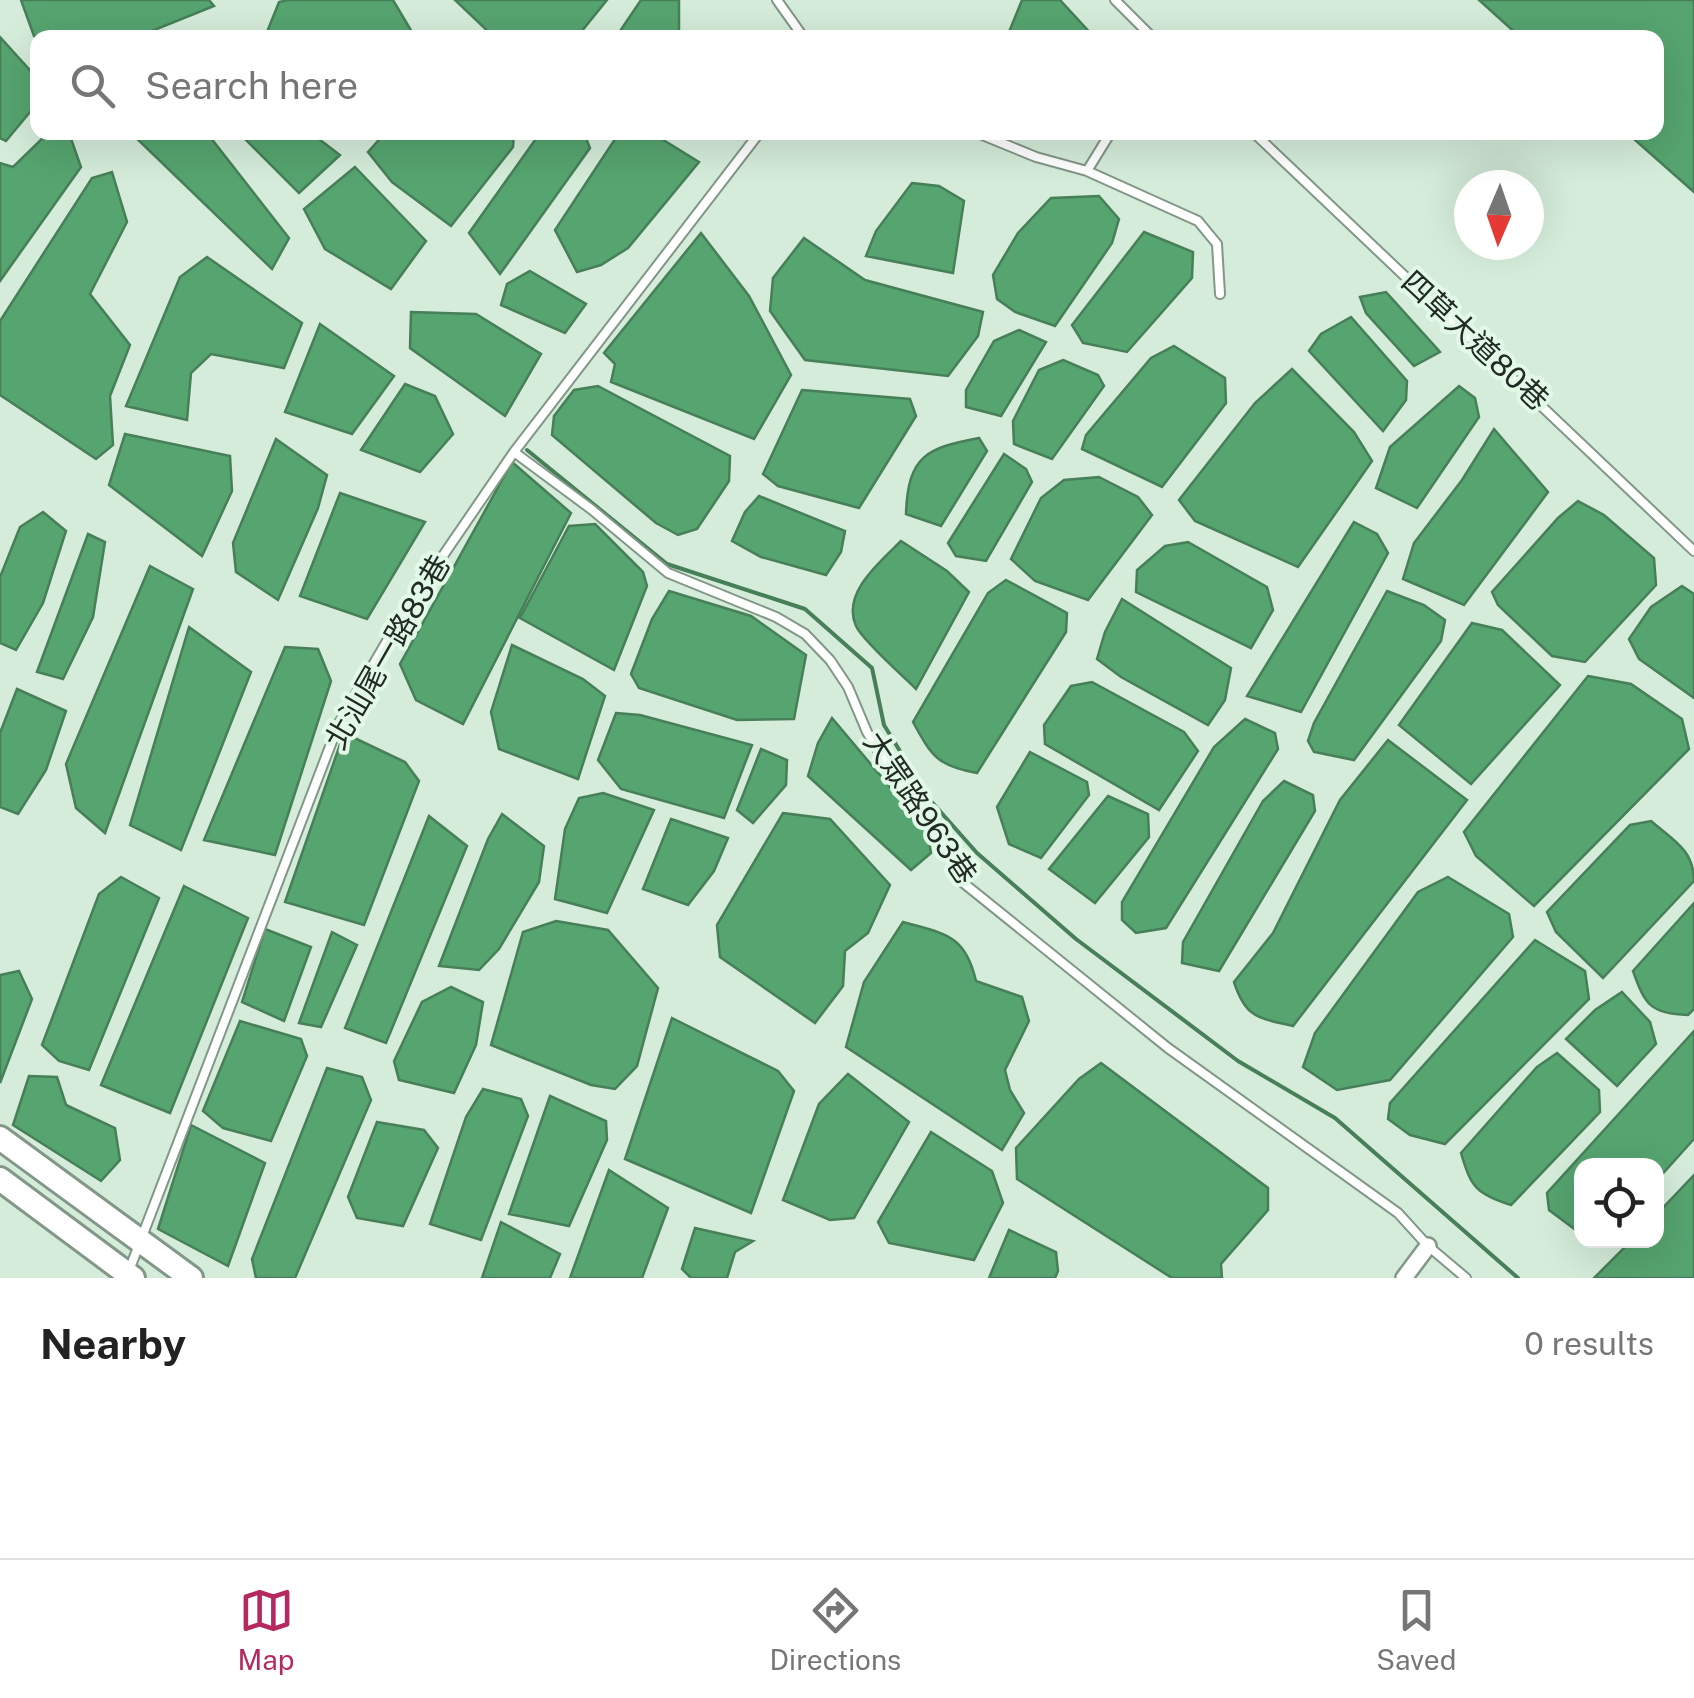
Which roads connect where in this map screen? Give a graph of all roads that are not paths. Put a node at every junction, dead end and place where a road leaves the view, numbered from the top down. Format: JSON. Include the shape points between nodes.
{"nodes":[{"id":1,"x":777,"y":0,"type":"edge"},
{"id":2,"x":1115,"y":0,"type":"edge"},
{"id":3,"x":798,"y":30,"type":"edge"},
{"id":4,"x":1145,"y":30,"type":"edge"},
{"id":5,"x":754,"y":140,"type":"edge"},
{"id":6,"x":994,"y":140,"type":"edge"},
{"id":7,"x":1105,"y":140,"type":"edge"},
{"id":8,"x":1261,"y":140,"type":"edge"},
{"id":9,"x":1088,"y":171,"type":"junction"},
{"id":10,"x":1220,"y":294,"type":"dead end"},
{"id":11,"x":514,"y":452,"type":"junction"},
{"id":12,"x":1694,"y":551,"type":"edge"},
{"id":13,"x":0,"y":1138,"type":"edge"},
{"id":14,"x":0,"y":1179,"type":"edge"},
{"id":15,"x":140,"y":1240,"type":"junction"},
{"id":16,"x":1428,"y":1246,"type":"junction"},
{"id":17,"x":129,"y":1277,"type":"edge"},
{"id":18,"x":190,"y":1278,"type":"edge"},
{"id":19,"x":1404,"y":1278,"type":"edge"},
{"id":20,"x":1466,"y":1278,"type":"edge"}],
"edges":[{"from":1,"to":3,"type":"lane"},
{"from":2,"to":4,"type":"lane"},
{"from":5,"to":11,"type":"lane","name":"北汕尾一路83巷"},
{"from":6,"to":9,"type":"lane"},
{"from":7,"to":9,"type":"lane"},
{"from":8,"to":12,"type":"lane","name":"四草大道80巷"},
{"from":9,"to":10,"type":"lane","via":[[1198,221],[1217,244]]},
{"from":11,"to":15,"type":"lane","name":"北汕尾一路83巷","via":[[400,617],[339,723]]},
{"from":11,"to":16,"type":"lane","name":"大眾路963巷","via":[[668,573],[805,634],[848,687],[894,776],[936,822],[961,881],[1168,1048],[1398,1213]]},
{"from":13,"to":15,"type":"street"},
{"from":14,"to":17,"type":"street"},
{"from":15,"to":17,"type":"lane","name":"北汕尾一路83巷"},
{"from":15,"to":18,"type":"street"},
{"from":16,"to":19,"type":"street"},
{"from":16,"to":20,"type":"lane","name":"大眾路963巷"}]}
